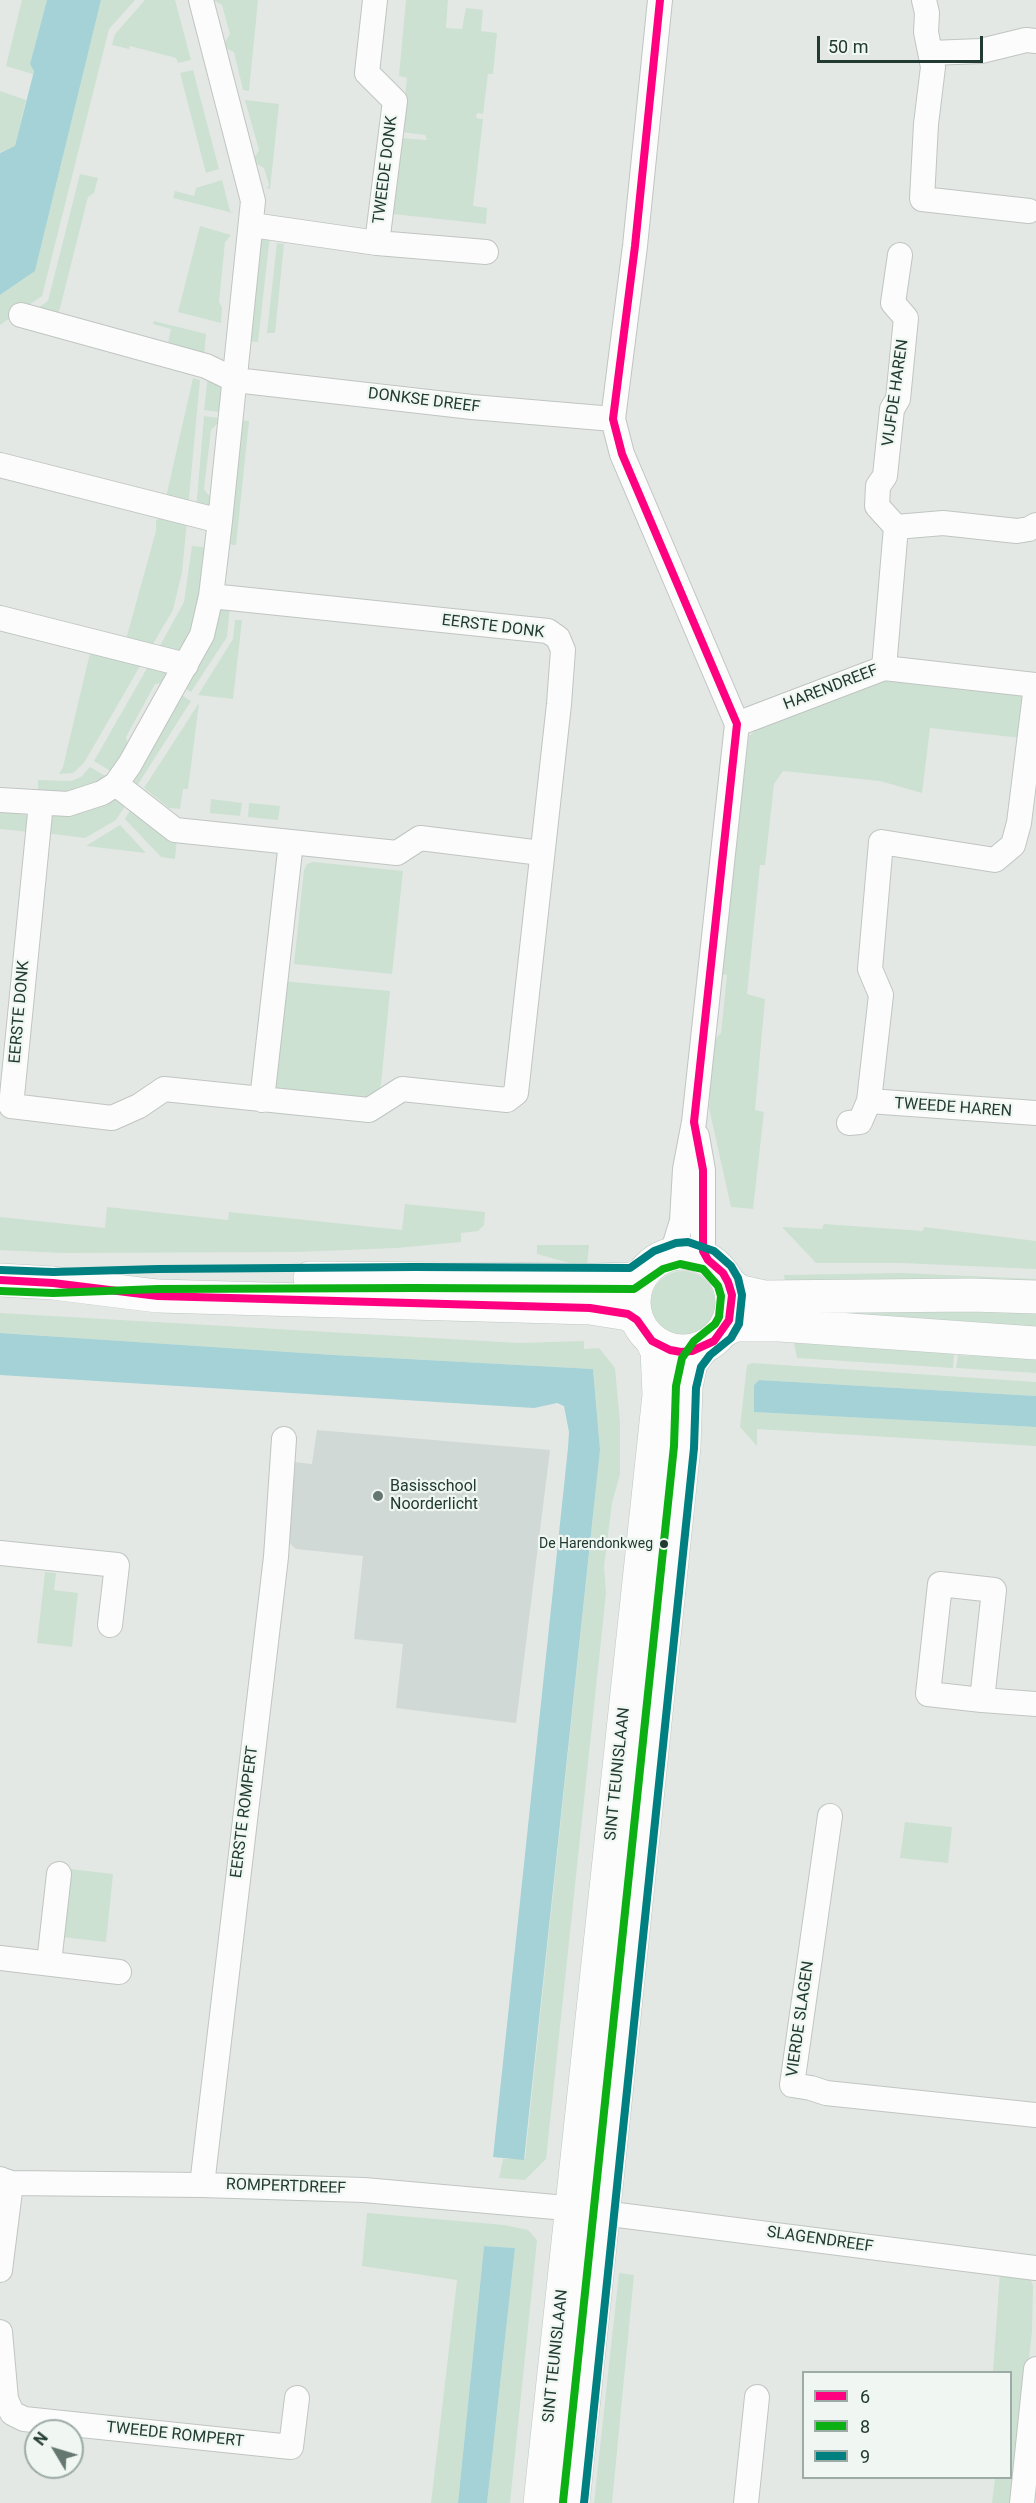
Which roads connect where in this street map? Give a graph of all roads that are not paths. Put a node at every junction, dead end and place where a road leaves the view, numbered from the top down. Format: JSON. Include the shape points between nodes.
{"nodes":[{"id":1,"x":201,"y":0,"type":"edge"},
{"id":2,"x":375,"y":0,"type":"edge"},
{"id":3,"x":660,"y":0,"type":"edge"},
{"id":4,"x":924,"y":0,"type":"edge"},
{"id":5,"x":1036,"y":41,"type":"edge"},
{"id":6,"x":931,"y":53,"type":"junction"},
{"id":7,"x":1029,"y":211,"type":"dead end"},
{"id":8,"x":252,"y":225,"type":"junction"},
{"id":9,"x":377,"y":243,"type":"junction"},
{"id":10,"x":486,"y":252,"type":"dead end"},
{"id":11,"x":900,"y":255,"type":"dead end"},
{"id":12,"x":21,"y":315,"type":"dead end"},
{"id":13,"x":234,"y":380,"type":"junction"},
{"id":14,"x":613,"y":419,"type":"junction"},
{"id":15,"x":0,"y":465,"type":"edge"},
{"id":16,"x":220,"y":521,"type":"junction"},
{"id":17,"x":1036,"y":525,"type":"edge"},
{"id":18,"x":896,"y":527,"type":"junction"},
{"id":19,"x":211,"y":596,"type":"junction"},
{"id":20,"x":0,"y":618,"type":"edge"},
{"id":21,"x":186,"y":665,"type":"junction"},
{"id":22,"x":884,"y":668,"type":"junction"},
{"id":23,"x":1036,"y":686,"type":"edge"},
{"id":24,"x":737,"y":724,"type":"junction"},
{"id":25,"x":116,"y":783,"type":"junction"},
{"id":26,"x":0,"y":800,"type":"edge"},
{"id":27,"x":41,"y":803,"type":"junction"},
{"id":28,"x":291,"y":842,"type":"junction"},
{"id":29,"x":541,"y":853,"type":"junction"},
{"id":30,"x":262,"y":1100,"type":"junction"},
{"id":31,"x":869,"y":1101,"type":"junction"},
{"id":32,"x":1036,"y":1113,"type":"edge"},
{"id":33,"x":694,"y":1122,"type":"junction"},
{"id":34,"x":849,"y":1123,"type":"dead end"},
{"id":35,"x":655,"y":1264,"type":"junction"},
{"id":36,"x":718,"y":1271,"type":"junction"},
{"id":37,"x":0,"y":1280,"type":"edge"},
{"id":38,"x":53,"y":1283,"type":"junction"},
{"id":39,"x":1036,"y":1297,"type":"edge"},
{"id":40,"x":644,"y":1330,"type":"junction"},
{"id":41,"x":713,"y":1339,"type":"junction"},
{"id":42,"x":1036,"y":1343,"type":"edge"},
{"id":43,"x":284,"y":1439,"type":"dead end"},
{"id":44,"x":0,"y":1553,"type":"edge"},
{"id":45,"x":110,"y":1625,"type":"dead end"},
{"id":46,"x":982,"y":1700,"type":"junction"},
{"id":47,"x":1036,"y":1704,"type":"edge"},
{"id":48,"x":830,"y":1816,"type":"dead end"},
{"id":49,"x":59,"y":1874,"type":"dead end"},
{"id":50,"x":0,"y":1958,"type":"edge"},
{"id":51,"x":49,"y":1963,"type":"junction"},
{"id":52,"x":119,"y":1972,"type":"dead end"},
{"id":53,"x":1036,"y":2115,"type":"edge"},
{"id":54,"x":5,"y":2181,"type":"edge"},
{"id":55,"x":202,"y":2185,"type":"junction"},
{"id":56,"x":588,"y":2211,"type":"junction"},
{"id":57,"x":1036,"y":2268,"type":"edge"},
{"id":58,"x":0,"y":2270,"type":"edge"},
{"id":59,"x":0,"y":2332,"type":"edge"},
{"id":60,"x":1036,"y":2369,"type":"edge"},
{"id":61,"x":1034,"y":2394,"type":"edge"},
{"id":62,"x":757,"y":2397,"type":"dead end"},
{"id":63,"x":297,"y":2398,"type":"dead end"},
{"id":64,"x":6,"y":2421,"type":"edge"},
{"id":65,"x":540,"y":2503,"type":"edge"},
{"id":66,"x":573,"y":2503,"type":"edge"},
{"id":67,"x":746,"y":2503,"type":"edge"},
{"id":68,"x":1022,"y":2503,"type":"edge"}],
"edges":[{"from":1,"to":8,"type":"street","via":[[253,201]]},
{"from":2,"to":9,"type":"street","name":"TWEEDE DONK","via":[[367,73],[394,100]]},
{"from":3,"to":14,"type":"street"},
{"from":4,"to":6,"type":"street"},
{"from":5,"to":6,"type":"street","via":[[981,51]]},
{"from":6,"to":7,"type":"street","via":[[922,199]]},
{"from":8,"to":9,"type":"street"},
{"from":8,"to":13,"type":"street"},
{"from":9,"to":10,"type":"street"},
{"from":11,"to":18,"type":"street","name":"VIJFDE HAREN","via":[[893,303],[906,318],[898,399],[892,409],[885,476],[878,486],[877,506]]},
{"from":12,"to":13,"type":"street","name":"DONKSE DREEF","via":[[206,366]]},
{"from":13,"to":14,"type":"street","name":"DONKSE DREEF"},
{"from":13,"to":16,"type":"street"},
{"from":14,"to":24,"type":"street","via":[[622,454]]},
{"from":15,"to":16,"type":"street"},
{"from":16,"to":19,"type":"street"},
{"from":17,"to":18,"type":"street","via":[[1017,531],[943,523]]},
{"from":18,"to":22,"type":"street"},
{"from":19,"to":21,"type":"street","via":[[202,635]]},
{"from":19,"to":29,"type":"street","name":"EERSTE DONK","via":[[548,631],[558,638],[563,650],[560,693]]},
{"from":20,"to":21,"type":"street"},
{"from":21,"to":25,"type":"street"},
{"from":22,"to":23,"type":"street","name":"HARENDREEF"},
{"from":22,"to":24,"type":"street","name":"HARENDREEF"},
{"from":23,"to":31,"type":"street","name":"TWEEDE HAREN","via":[[1013,845],[995,860],[881,842],[870,969],[881,995]]},
{"from":24,"to":33,"type":"street"},
{"from":25,"to":27,"type":"street","via":[[102,793],[68,804]]},
{"from":25,"to":28,"type":"street","via":[[175,830]]},
{"from":26,"to":27,"type":"street"},
{"from":27,"to":30,"type":"street","name":"EERSTE DONK","via":[[11,1106],[112,1118],[139,1107],[164,1089]]},
{"from":28,"to":29,"type":"street","via":[[397,853],[420,838]]},
{"from":28,"to":30,"type":"street"},
{"from":29,"to":30,"type":"street","name":"EERSTE DONK","via":[[516,1093],[507,1100],[402,1089],[369,1110]]},
{"from":31,"to":32,"type":"street","name":"TWEEDE HAREN"},
{"from":31,"to":34,"type":"street","via":[[860,1122]]},
{"from":33,"to":35,"type":"street","via":[[685,1169],[682,1221],[674,1247]]},
{"from":33,"to":36,"type":"street","via":[[703,1170],[703,1251]]},
{"from":35,"to":36,"type":"street","via":[[688,1253]]},
{"from":35,"to":38,"type":"street","via":[[633,1279],[414,1277]]},
{"from":35,"to":40,"type":"street","via":[[634,1296]]},
{"from":36,"to":39,"type":"street","via":[[738,1291],[765,1297]]},
{"from":36,"to":41,"type":"street","via":[[732,1295],[732,1307],[729,1320]]},
{"from":37,"to":38,"type":"street"},
{"from":38,"to":40,"type":"street","via":[[158,1296],[591,1308],[628,1314]]},
{"from":40,"to":41,"type":"street","via":[[670,1350],[692,1351]]},
{"from":40,"to":56,"type":"street","name":"SINT TEUNISLAAN","via":[[657,1351],[658,1395]]},
{"from":41,"to":42,"type":"street","via":[[735,1325],[780,1325]]},
{"from":41,"to":56,"type":"street","name":"SINT TEUNISLAAN","via":[[691,1363],[686,1387],[684,1447]]},
{"from":43,"to":55,"type":"street","name":"EERSTE ROMPERT","via":[[275,1559]]},
{"from":44,"to":45,"type":"street","via":[[117,1565]]},
{"from":46,"to":46,"type":"street","via":[[994,1590],[940,1584],[928,1694]]},
{"from":46,"to":47,"type":"street"},
{"from":48,"to":53,"type":"street","name":"VIERDE SLAGEN","via":[[792,2085],[826,2093]]},
{"from":49,"to":51,"type":"street"},
{"from":50,"to":51,"type":"street"},
{"from":51,"to":52,"type":"street"},
{"from":54,"to":55,"type":"street","name":"ROMPERTDREEF"},
{"from":54,"to":58,"type":"street"},
{"from":55,"to":56,"type":"street","name":"ROMPERTDREEF","via":[[364,2190]]},
{"from":56,"to":57,"type":"street","name":"SLAGENDREEF"},
{"from":56,"to":65,"type":"street","name":"SINT TEUNISLAAN"},
{"from":56,"to":66,"type":"street","name":"SINT TEUNISLAAN"},
{"from":59,"to":64,"type":"street","name":"TWEEDE ROMPERT"},
{"from":60,"to":61,"type":"street"},
{"from":61,"to":68,"type":"street"},
{"from":62,"to":67,"type":"street"},
{"from":63,"to":64,"type":"street","name":"TWEEDE ROMPERT","via":[[291,2447],[24,2419]]}]}
